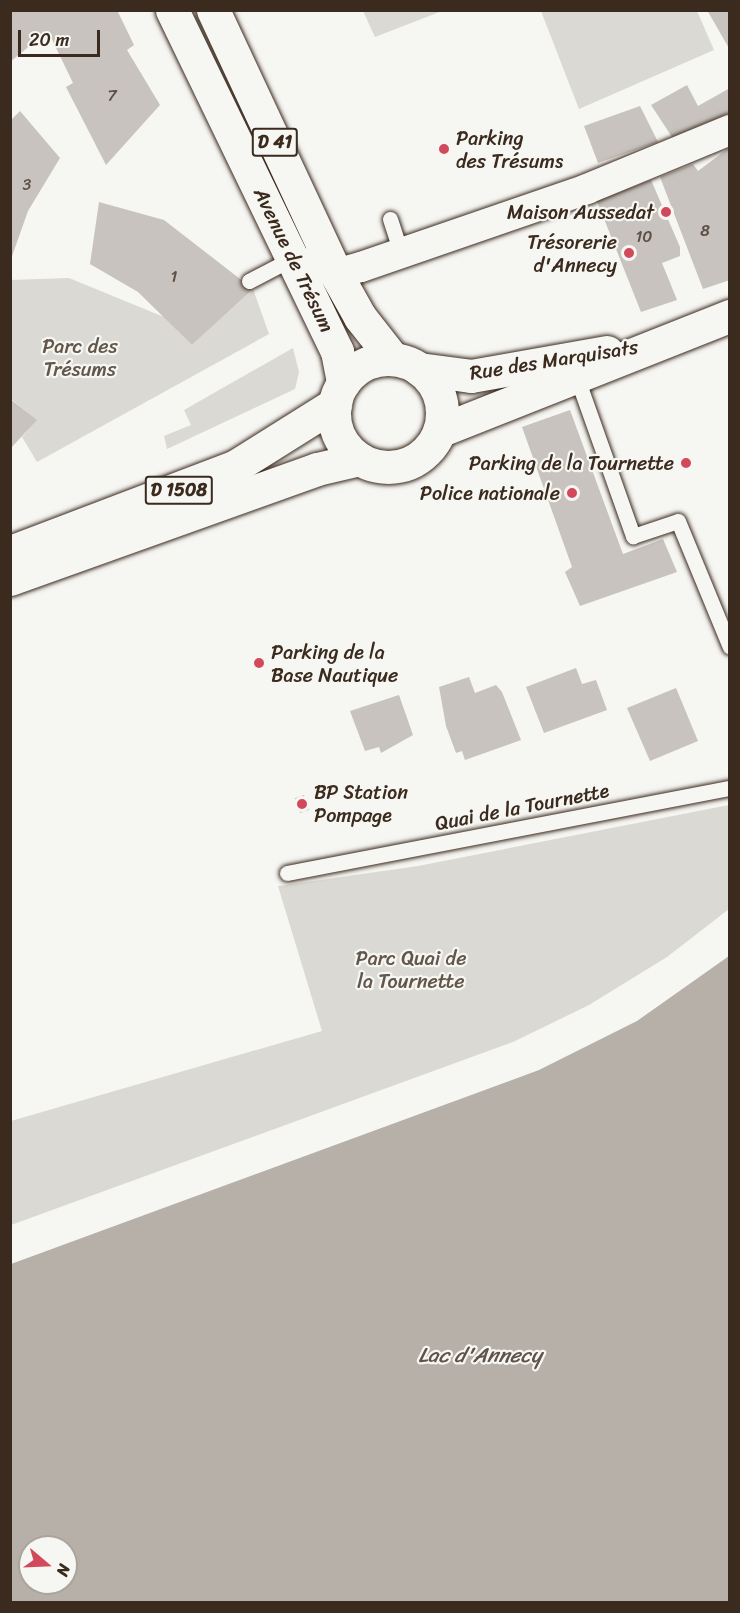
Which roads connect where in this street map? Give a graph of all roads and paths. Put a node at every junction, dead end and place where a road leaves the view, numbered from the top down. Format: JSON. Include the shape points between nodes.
{"nodes":[{"id":1,"x":172,"y":10,"type":"edge"},
{"id":2,"x":213,"y":10,"type":"edge"},
{"id":3,"x":729,"y":130,"type":"edge"},
{"id":4,"x":390,"y":219,"type":"dead end"},
{"id":5,"x":278,"y":227,"type":"junction"},
{"id":6,"x":401,"y":253,"type":"junction"},
{"id":7,"x":293,"y":258,"type":"junction"},
{"id":8,"x":336,"y":274,"type":"junction"},
{"id":9,"x":249,"y":281,"type":"dead end"},
{"id":10,"x":729,"y":316,"type":"edge"},
{"id":11,"x":653,"y":345,"type":"junction"},
{"id":12,"x":406,"y":364,"type":"junction"},
{"id":13,"x":577,"y":378,"type":"junction"},
{"id":14,"x":339,"y":394,"type":"junction"},
{"id":15,"x":439,"y":431,"type":"junction"},
{"id":16,"x":360,"y":459,"type":"junction"},
{"id":17,"x":10,"y":552,"type":"edge"},
{"id":18,"x":10,"y":579,"type":"edge"},
{"id":19,"x":729,"y":647,"type":"edge"},
{"id":20,"x":729,"y":788,"type":"edge"},
{"id":21,"x":287,"y":873,"type":"dead end"}],
"edges":[{"from":1,"to":5,"type":"main road","name":"Avenue de Trésum","number":"D 41"},
{"from":2,"to":8,"type":"main road","name":"Avenue de Trésum","number":"D 41"},
{"from":3,"to":6,"type":"street","via":[[574,193]]},
{"from":4,"to":6,"type":"lane"},
{"from":5,"to":7,"type":"main road","name":"Avenue de Trésum","number":"D 41"},
{"from":5,"to":8,"type":"street","via":[[308,258]]},
{"from":6,"to":8,"type":"street"},
{"from":7,"to":9,"type":"lane"},
{"from":7,"to":14,"type":"main road","name":"Avenue de Trésum","number":"D 41","via":[[338,351]]},
{"from":8,"to":12,"type":"main road","name":"Avenue de Trésum","number":"D 41","via":[[360,317]]},
{"from":10,"to":11,"type":"main road","name":"Rue des Marquisats"},
{"from":11,"to":12,"type":"main road","name":"Rue des Marquisats","via":[[471,376]]},
{"from":11,"to":13,"type":"main road","name":"Rue des Marquisats"},
{"from":12,"to":14,"type":"main road","via":[[365,364]]},
{"from":12,"to":15,"type":"main road","via":[[439,397]]},
{"from":13,"to":15,"type":"main road","name":"Rue des Marquisats"},
{"from":13,"to":19,"type":"lane","via":[[633,537],[678,521]]},
{"from":14,"to":16,"type":"main road","via":[[339,436]]},
{"from":14,"to":17,"type":"main road","number":"D 1508","via":[[236,466]]},
{"from":15,"to":16,"type":"main road","via":[[422,454],[408,463],[385,467]]},
{"from":16,"to":18,"type":"main road","number":"D 1508","via":[[317,469]]},
{"from":20,"to":21,"type":"lane","name":"Quai de la Tournette"}]}
